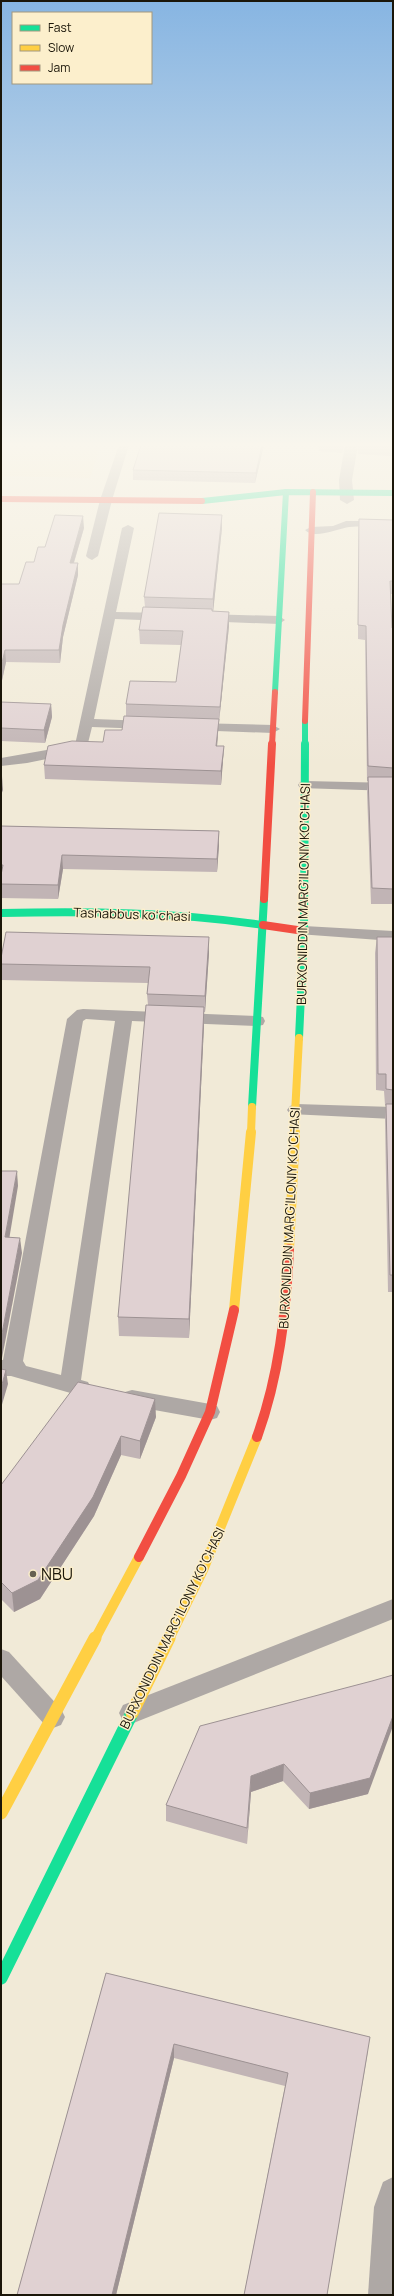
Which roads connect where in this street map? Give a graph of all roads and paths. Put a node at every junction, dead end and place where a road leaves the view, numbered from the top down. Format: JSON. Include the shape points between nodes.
{"nodes":[{"id":1,"x":93,"y":552,"type":"edge"},
{"id":2,"x":123,"y":552,"type":"edge"},
{"id":3,"x":282,"y":552,"type":"edge"},
{"id":4,"x":310,"y":552,"type":"edge"},
{"id":5,"x":92,"y":556,"type":"dead end"},
{"id":6,"x":109,"y":615,"type":"junction"},
{"id":7,"x":178,"y":617,"type":"edge"},
{"id":8,"x":194,"y":618,"type":"edge"},
{"id":9,"x":279,"y":620,"type":"junction"},
{"id":10,"x":86,"y":723,"type":"junction"},
{"id":11,"x":164,"y":726,"type":"edge"},
{"id":12,"x":179,"y":726,"type":"edge"},
{"id":13,"x":273,"y":729,"type":"junction"},
{"id":14,"x":1,"y":762,"type":"edge"},
{"id":15,"x":305,"y":785,"type":"junction"},
{"id":16,"x":393,"y":787,"type":"edge"},
{"id":17,"x":1,"y":913,"type":"edge"},
{"id":18,"x":263,"y":925,"type":"junction"},
{"id":19,"x":304,"y":932,"type":"junction"},
{"id":20,"x":393,"y":936,"type":"edge"},
{"id":21,"x":124,"y":1016,"type":"junction"},
{"id":22,"x":257,"y":1021,"type":"junction"},
{"id":23,"x":296,"y":1110,"type":"junction"},
{"id":24,"x":393,"y":1113,"type":"edge"},
{"id":25,"x":8,"y":1368,"type":"edge"},
{"id":26,"x":70,"y":1386,"type":"junction"},
{"id":27,"x":210,"y":1412,"type":"junction"},
{"id":28,"x":393,"y":1609,"type":"edge"},
{"id":29,"x":1,"y":1659,"type":"edge"},
{"id":30,"x":131,"y":1713,"type":"junction"},
{"id":31,"x":53,"y":1717,"type":"junction"},
{"id":32,"x":1,"y":1813,"type":"edge"},
{"id":33,"x":1,"y":1978,"type":"edge"},
{"id":34,"x":393,"y":2192,"type":"edge"},
{"id":35,"x":384,"y":2295,"type":"edge"}],
"edges":[{"from":1,"to":5,"type":"lane"},
{"from":2,"to":6,"type":"lane"},
{"from":3,"to":9,"type":"main road"},
{"from":4,"to":15,"type":"main road","name":"BURXONIDDIN MARG’ILONIY KO’CHASI"},
{"from":6,"to":7,"type":"lane"},
{"from":6,"to":10,"type":"lane"},
{"from":8,"to":9,"type":"lane"},
{"from":9,"to":13,"type":"main road"},
{"from":10,"to":11,"type":"lane"},
{"from":10,"to":14,"type":"lane","via":[[81,748],[77,750]]},
{"from":12,"to":13,"type":"lane"},
{"from":13,"to":18,"type":"main road"},
{"from":15,"to":16,"type":"lane"},
{"from":15,"to":19,"type":"main road","name":"BURXONIDDIN MARG’ILONIY KO’CHASI"},
{"from":17,"to":18,"type":"main road","name":"Tashabbus koʻchasi","via":[[116,910],[217,917]]},
{"from":18,"to":19,"type":"main road","name":"Tashabbus koʻchasi"},
{"from":18,"to":22,"type":"main road"},
{"from":19,"to":20,"type":"lane"},
{"from":19,"to":23,"type":"main road","name":"BURXONIDDIN MARG’ILONIY KO’CHASI"},
{"from":21,"to":22,"type":"lane"},
{"from":21,"to":25,"type":"lane","via":[[83,1014],[75,1019],[13,1362]]},
{"from":21,"to":26,"type":"lane"},
{"from":22,"to":27,"type":"main road","via":[[249,1161],[233,1318]]},
{"from":23,"to":24,"type":"lane"},
{"from":23,"to":30,"type":"main road","name":"BURXONIDDIN MARG’ILONIY KO’CHASI","via":[[285,1320],[267,1413],[203,1570]]},
{"from":25,"to":26,"type":"lane"},
{"from":26,"to":27,"type":"lane"},
{"from":27,"to":31,"type":"main road","via":[[145,1547]]},
{"from":28,"to":30,"type":"lane"},
{"from":29,"to":31,"type":"lane"},
{"from":30,"to":33,"type":"main road","name":"BURXONIDDIN MARG’ILONIY KO’CHASI"},
{"from":31,"to":32,"type":"main road"},
{"from":34,"to":35,"type":"lane","via":[[389,2207]]}]}
